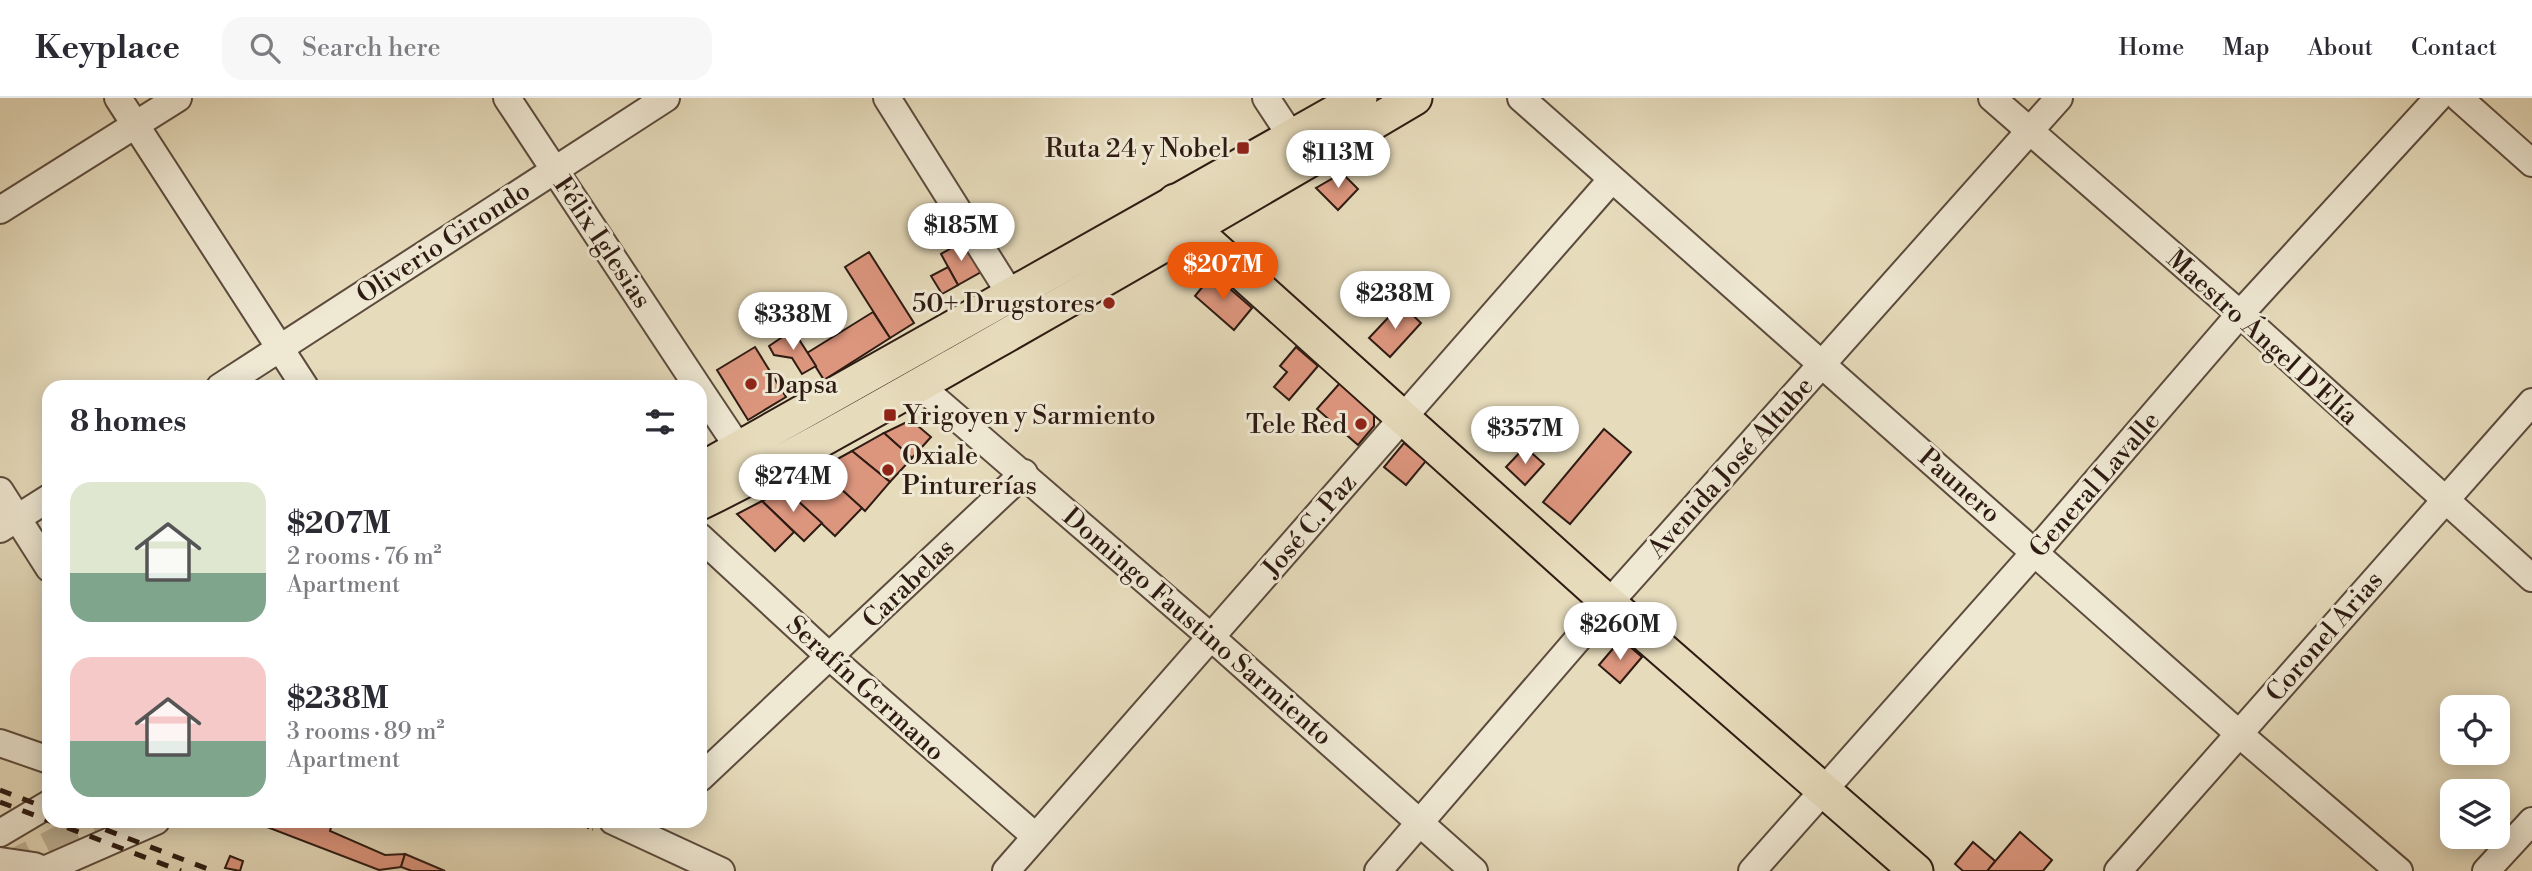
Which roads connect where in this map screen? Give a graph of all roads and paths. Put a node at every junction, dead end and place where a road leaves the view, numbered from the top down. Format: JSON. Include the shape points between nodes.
{"nodes":[{"id":1,"x":118,"y":98,"type":"edge"},
{"id":2,"x":177,"y":98,"type":"edge"},
{"id":3,"x":507,"y":98,"type":"edge"},
{"id":4,"x":666,"y":98,"type":"edge"},
{"id":5,"x":887,"y":98,"type":"edge"},
{"id":6,"x":1266,"y":98,"type":"edge"},
{"id":7,"x":1360,"y":98,"type":"edge"},
{"id":8,"x":1415,"y":98,"type":"edge"},
{"id":9,"x":1521,"y":98,"type":"edge"},
{"id":10,"x":1992,"y":98,"type":"edge"},
{"id":11,"x":2059,"y":98,"type":"edge"},
{"id":12,"x":2438,"y":98,"type":"edge"},
{"id":13,"x":2459,"y":98,"type":"edge"},
{"id":14,"x":136,"y":126,"type":"junction"},
{"id":15,"x":2030,"y":131,"type":"junction"},
{"id":16,"x":1291,"y":136,"type":"junction"},
{"id":17,"x":2532,"y":163,"type":"edge"},
{"id":18,"x":554,"y":170,"type":"junction"},
{"id":19,"x":1612,"y":179,"type":"junction"},
{"id":20,"x":1175,"y":201,"type":"junction"},
{"id":21,"x":0,"y":210,"type":"edge"},
{"id":22,"x":1193,"y":229,"type":"junction"},
{"id":23,"x":1011,"y":295,"type":"junction"},
{"id":24,"x":2240,"y":314,"type":"junction"},
{"id":25,"x":280,"y":348,"type":"junction"},
{"id":26,"x":1822,"y":363,"type":"junction"},
{"id":27,"x":231,"y":380,"type":"edge"},
{"id":28,"x":301,"y":380,"type":"edge"},
{"id":29,"x":694,"y":380,"type":"edge"},
{"id":30,"x":919,"y":385,"type":"junction"},
{"id":31,"x":707,"y":400,"type":"edge"},
{"id":32,"x":2532,"y":402,"type":"edge"},
{"id":33,"x":1402,"y":416,"type":"junction"},
{"id":34,"x":738,"y":447,"type":"junction"},
{"id":35,"x":707,"y":466,"type":"edge"},
{"id":36,"x":1024,"y":473,"type":"junction"},
{"id":37,"x":0,"y":491,"type":"edge"},
{"id":38,"x":2445,"y":499,"type":"junction"},
{"id":39,"x":707,"y":500,"type":"edge"},
{"id":40,"x":42,"y":503,"type":"edge"},
{"id":41,"x":9,"y":524,"type":"edge"},
{"id":42,"x":707,"y":543,"type":"edge"},
{"id":43,"x":2035,"y":551,"type":"junction"},
{"id":44,"x":42,"y":560,"type":"edge"},
{"id":45,"x":2532,"y":578,"type":"edge"},
{"id":46,"x":1609,"y":603,"type":"junction"},
{"id":47,"x":1212,"y":638,"type":"junction"},
{"id":48,"x":830,"y":657,"type":"junction"},
{"id":49,"x":2238,"y":733,"type":"junction"},
{"id":50,"x":0,"y":743,"type":"edge"},
{"id":51,"x":42,"y":758,"type":"edge"},
{"id":52,"x":707,"y":771,"type":"edge"},
{"id":53,"x":1824,"y":790,"type":"junction"},
{"id":54,"x":42,"y":808,"type":"edge"},
{"id":55,"x":2532,"y":821,"type":"edge"},
{"id":56,"x":1421,"y":822,"type":"junction"},
{"id":57,"x":154,"y":828,"type":"edge"},
{"id":58,"x":649,"y":828,"type":"edge"},
{"id":59,"x":0,"y":833,"type":"edge"},
{"id":60,"x":1035,"y":836,"type":"junction"},
{"id":61,"x":0,"y":861,"type":"edge"},
{"id":62,"x":43,"y":870,"type":"edge"},
{"id":63,"x":721,"y":871,"type":"edge"},
{"id":64,"x":1006,"y":871,"type":"edge"},
{"id":65,"x":1378,"y":871,"type":"edge"},
{"id":66,"x":1474,"y":871,"type":"edge"},
{"id":67,"x":1752,"y":871,"type":"edge"},
{"id":68,"x":1916,"y":871,"type":"edge"},
{"id":69,"x":2119,"y":871,"type":"edge"},
{"id":70,"x":2399,"y":871,"type":"edge"},
{"id":71,"x":2486,"y":871,"type":"edge"}],
"edges":[{"from":1,"to":14,"type":"street"},
{"from":2,"to":14,"type":"street"},
{"from":3,"to":18,"type":"street","name":"Félix Iglesias"},
{"from":4,"to":18,"type":"street","name":"Oliverio Girondo"},
{"from":5,"to":23,"type":"street"},
{"from":6,"to":16,"type":"street"},
{"from":7,"to":16,"type":"main road"},
{"from":8,"to":22,"type":"main road"},
{"from":9,"to":19,"type":"street","name":"Paunero"},
{"from":10,"to":15,"type":"street","name":"Maestro Ángel D'Elía"},
{"from":11,"to":15,"type":"street","name":"Avenida José Altube"},
{"from":12,"to":24,"type":"street","name":"General Lavalle"},
{"from":13,"to":17,"type":"street"},
{"from":14,"to":21,"type":"street"},
{"from":14,"to":25,"type":"street"},
{"from":15,"to":24,"type":"street","name":"Maestro Ángel D'Elía"},
{"from":15,"to":26,"type":"street","name":"Avenida José Altube"},
{"from":16,"to":20,"type":"main road"},
{"from":18,"to":25,"type":"street","name":"Oliverio Girondo"},
{"from":18,"to":29,"type":"street","name":"Félix Iglesias"},
{"from":19,"to":26,"type":"street","name":"Paunero"},
{"from":19,"to":33,"type":"street","name":"José C. Paz"},
{"from":20,"to":22,"type":"main road"},
{"from":20,"to":23,"type":"main road"},
{"from":22,"to":30,"type":"main road"},
{"from":22,"to":33,"type":"main road"},
{"from":23,"to":34,"type":"main road"},
{"from":24,"to":38,"type":"street","name":"Maestro Ángel D'Elía"},
{"from":24,"to":43,"type":"street","name":"General Lavalle"},
{"from":25,"to":27,"type":"street","name":"Oliverio Girondo"},
{"from":25,"to":28,"type":"street"},
{"from":26,"to":43,"type":"street","name":"Paunero"},
{"from":26,"to":46,"type":"street","name":"Avenida José Altube"},
{"from":30,"to":36,"type":"street","name":"Domingo Faustino Sarmiento"},
{"from":30,"to":39,"type":"main road"},
{"from":31,"to":34,"type":"street","name":"Félix Iglesias"},
{"from":32,"to":38,"type":"street","name":"Coronel Arias"},
{"from":33,"to":46,"type":"main road"},
{"from":33,"to":47,"type":"street","name":"José C. Paz"},
{"from":34,"to":35,"type":"main road"},
{"from":36,"to":47,"type":"street","name":"Domingo Faustino Sarmiento"},
{"from":36,"to":48,"type":"street","name":"Carabelas"},
{"from":37,"to":41,"type":"street"},
{"from":38,"to":45,"type":"street","name":"Maestro Ángel D'Elía"},
{"from":38,"to":49,"type":"street","name":"Coronel Arias"},
{"from":40,"to":41,"type":"street"},
{"from":41,"to":44,"type":"street"},
{"from":42,"to":48,"type":"street","name":"Serafín Germano"},
{"from":43,"to":49,"type":"street","name":"Paunero"},
{"from":43,"to":53,"type":"street","name":"General Lavalle"},
{"from":46,"to":53,"type":"main road"},
{"from":46,"to":56,"type":"street","name":"Avenida José Altube"},
{"from":47,"to":56,"type":"street","name":"Domingo Faustino Sarmiento"},
{"from":47,"to":60,"type":"street","name":"José C. Paz"},
{"from":48,"to":52,"type":"street","name":"Carabelas"},
{"from":48,"to":60,"type":"street","name":"Serafín Germano"},
{"from":49,"to":69,"type":"street","name":"Coronel Arias"},
{"from":49,"to":70,"type":"street","name":"Paunero"},
{"from":50,"to":51,"type":"street"},
{"from":53,"to":67,"type":"street","name":"General Lavalle"},
{"from":53,"to":68,"type":"main road"},
{"from":54,"to":59,"type":"street"},
{"from":55,"to":71,"type":"street"},
{"from":56,"to":65,"type":"street","name":"Avenida José Altube"},
{"from":56,"to":66,"type":"street","name":"Domingo Faustino Sarmiento"},
{"from":57,"to":62,"type":"street"},
{"from":58,"to":63,"type":"street"},
{"from":60,"to":64,"type":"street","name":"José C. Paz"},
{"from":61,"to":62,"type":"street"}]}
